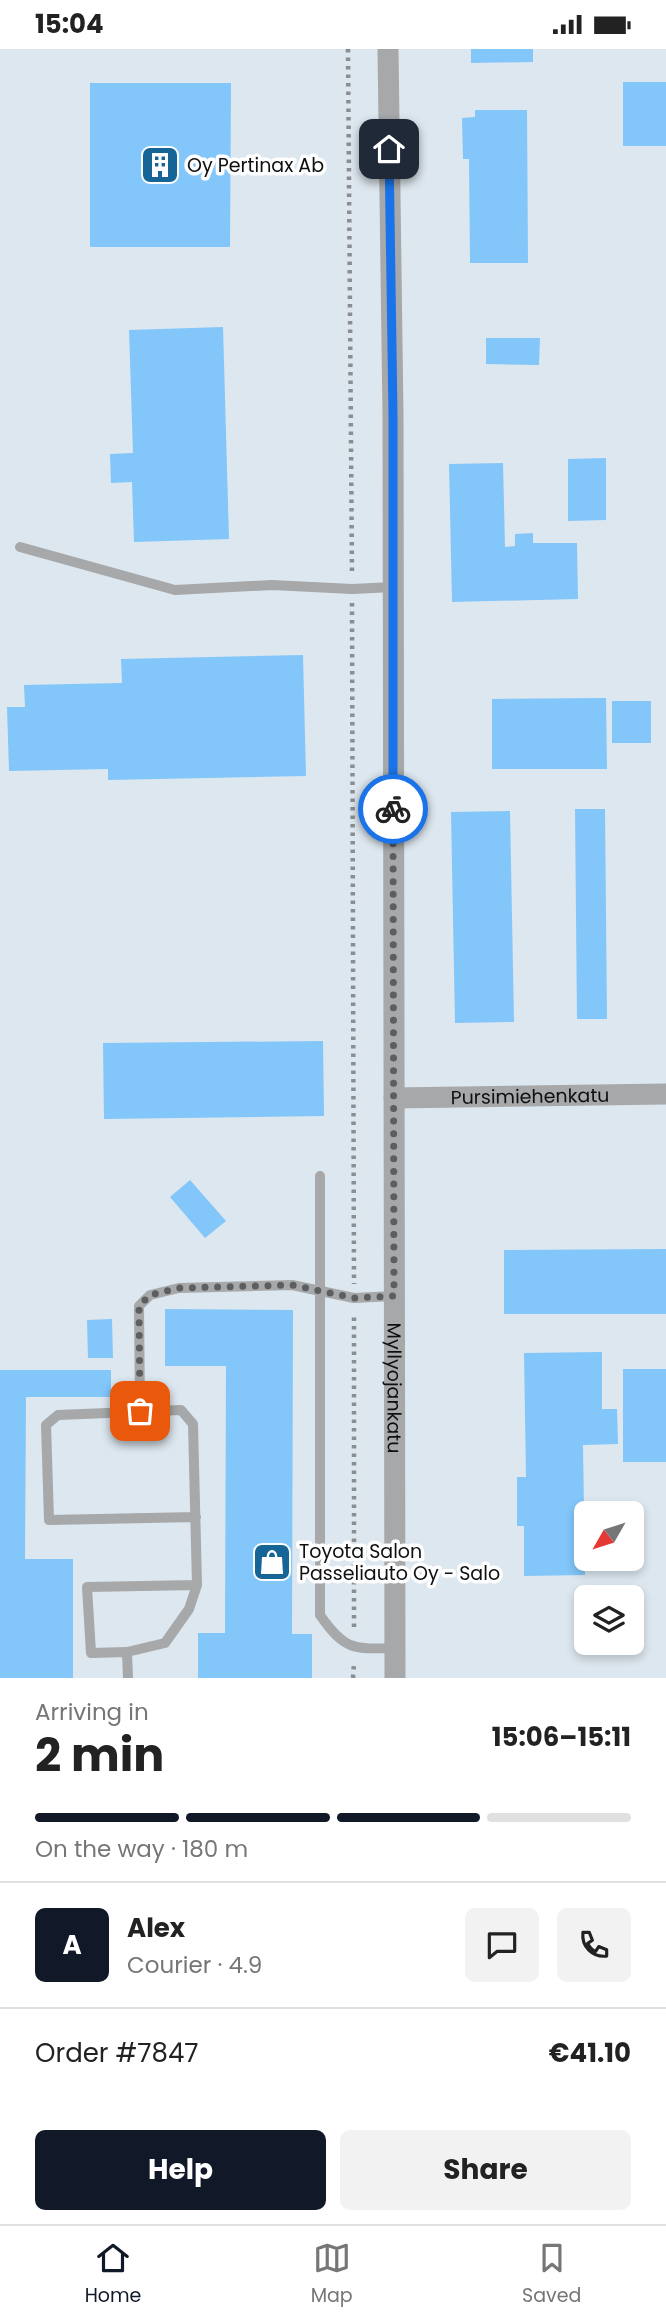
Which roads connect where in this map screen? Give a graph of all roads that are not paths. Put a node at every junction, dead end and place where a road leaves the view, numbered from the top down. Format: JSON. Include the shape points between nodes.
{"nodes":[{"id":1,"x":388,"y":49,"type":"edge"},
{"id":2,"x":20,"y":547,"type":"dead end"},
{"id":3,"x":393,"y":587,"type":"junction"},
{"id":4,"x":666,"y":1094,"type":"edge"},
{"id":5,"x":394,"y":1098,"type":"junction"},
{"id":6,"x":320,"y":1176,"type":"dead end"},
{"id":7,"x":320,"y":1289,"type":"junction"},
{"id":8,"x":394,"y":1296,"type":"junction"},
{"id":9,"x":140,"y":1411,"type":"junction"},
{"id":10,"x":196,"y":1517,"type":"junction"},
{"id":11,"x":197,"y":1585,"type":"junction"},
{"id":12,"x":396,"y":1648,"type":"junction"},
{"id":13,"x":127,"y":1652,"type":"junction"},
{"id":14,"x":128,"y":1678,"type":"edge"},
{"id":15,"x":396,"y":1678,"type":"edge"}],
"edges":[{"from":1,"to":3,"type":"street","name":"Myllyojankatu"},
{"from":2,"to":3,"type":"lane","via":[[175,590],[272,585]]},
{"from":3,"to":5,"type":"street","name":"Myllyojankatu"},
{"from":4,"to":5,"type":"street","name":"Pursimiehenkatu"},
{"from":5,"to":8,"type":"street","name":"Myllyojankatu"},
{"from":6,"to":7,"type":"lane"},
{"from":7,"to":8,"type":"lane","via":[[354,1298]]},
{"from":7,"to":9,"type":"lane","via":[[292,1285],[179,1288],[150,1295],[139,1306]]},
{"from":7,"to":12,"type":"lane","via":[[320,1615],[336,1638],[354,1649]]},
{"from":8,"to":12,"type":"street","name":"Myllyojankatu"},
{"from":9,"to":10,"type":"lane","via":[[181,1410],[193,1424]]},
{"from":9,"to":10,"type":"lane","via":[[58,1415],[46,1425],[49,1520]]},
{"from":10,"to":11,"type":"lane"},
{"from":11,"to":13,"type":"lane","via":[[190,1609],[165,1643]]},
{"from":11,"to":13,"type":"lane","via":[[87,1587],[91,1653]]},
{"from":12,"to":15,"type":"street","name":"Myllyojankatu"},
{"from":13,"to":14,"type":"lane"}]}
